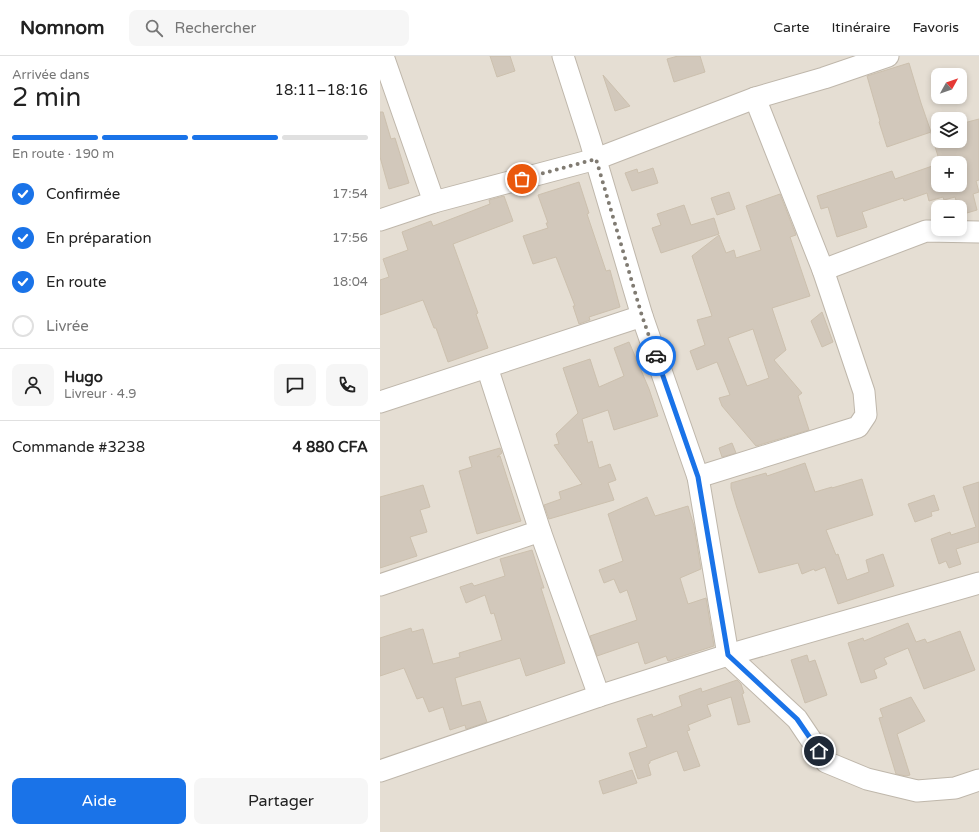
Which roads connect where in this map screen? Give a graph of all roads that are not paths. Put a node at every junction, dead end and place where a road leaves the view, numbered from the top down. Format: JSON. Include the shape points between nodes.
{"nodes":[{"id":1,"x":384,"y":56,"type":"edge"},
{"id":2,"x":563,"y":56,"type":"edge"},
{"id":3,"x":888,"y":56,"type":"edge"},
{"id":4,"x":755,"y":98,"type":"junction"},
{"id":5,"x":596,"y":159,"type":"junction"},
{"id":6,"x":434,"y":202,"type":"junction"},
{"id":7,"x":380,"y":220,"type":"edge"},
{"id":8,"x":979,"y":232,"type":"edge"},
{"id":9,"x":823,"y":270,"type":"junction"},
{"id":10,"x":642,"y":316,"type":"junction"},
{"id":11,"x":487,"y":367,"type":"junction"},
{"id":12,"x":380,"y":402,"type":"edge"},
{"id":13,"x":698,"y":477,"type":"junction"},
{"id":14,"x":540,"y":531,"type":"junction"},
{"id":15,"x":979,"y":583,"type":"edge"},
{"id":16,"x":380,"y":585,"type":"edge"},
{"id":17,"x":728,"y":655,"type":"junction"},
{"id":18,"x":599,"y":696,"type":"junction"},
{"id":19,"x":380,"y":771,"type":"edge"},
{"id":20,"x":979,"y":780,"type":"edge"}],
"edges":[{"from":1,"to":6,"type":"street"},
{"from":2,"to":5,"type":"street"},
{"from":3,"to":4,"type":"street"},
{"from":4,"to":5,"type":"street"},
{"from":4,"to":9,"type":"street"},
{"from":5,"to":6,"type":"street"},
{"from":5,"to":10,"type":"street"},
{"from":6,"to":7,"type":"street"},
{"from":8,"to":9,"type":"street","via":[[926,231]]},
{"from":9,"to":13,"type":"street","via":[[864,392],[866,415],[858,427]]},
{"from":10,"to":11,"type":"street"},
{"from":10,"to":13,"type":"street"},
{"from":11,"to":12,"type":"street"},
{"from":11,"to":14,"type":"street"},
{"from":13,"to":17,"type":"street"},
{"from":14,"to":16,"type":"street"},
{"from":14,"to":18,"type":"street"},
{"from":15,"to":17,"type":"street"},
{"from":17,"to":18,"type":"street"},
{"from":17,"to":20,"type":"street","via":[[797,719],[826,762],[867,779],[917,791],[955,788]]},
{"from":18,"to":19,"type":"street"}]}
